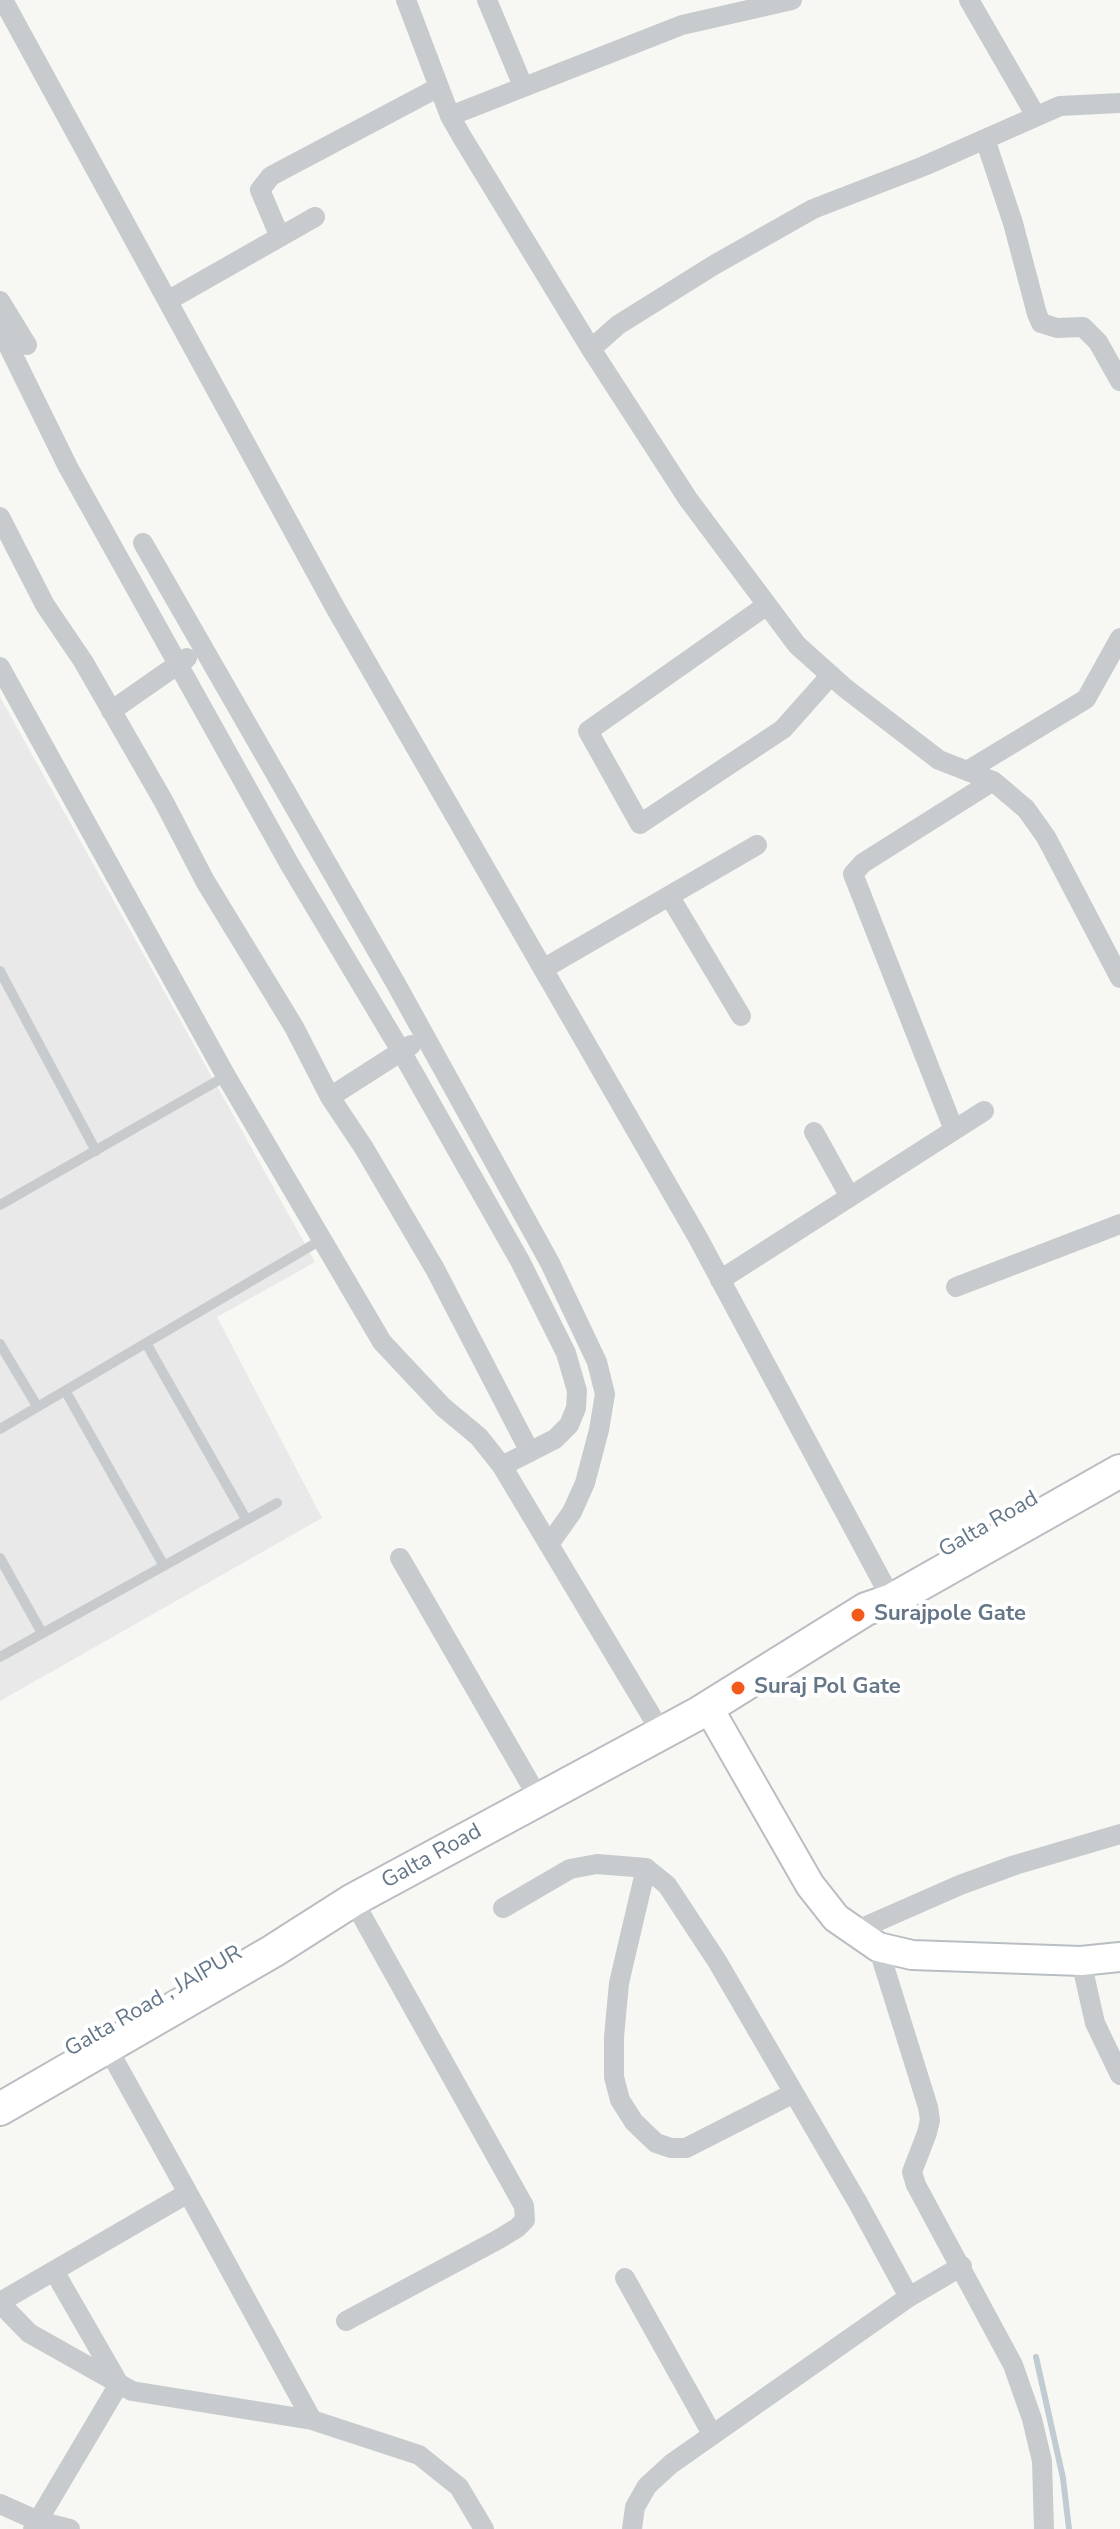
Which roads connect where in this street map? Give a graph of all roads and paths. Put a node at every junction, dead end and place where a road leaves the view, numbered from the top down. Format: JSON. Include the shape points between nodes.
{"nodes":[{"id":1,"x":3,"y":0,"type":"edge"},
{"id":2,"x":406,"y":0,"type":"edge"},
{"id":3,"x":487,"y":0,"type":"edge"},
{"id":4,"x":792,"y":0,"type":"edge"},
{"id":5,"x":969,"y":0,"type":"edge"},
{"id":6,"x":523,"y":86,"type":"junction"},
{"id":7,"x":439,"y":87,"type":"junction"},
{"id":8,"x":1120,"y":103,"type":"edge"},
{"id":9,"x":450,"y":116,"type":"junction"},
{"id":10,"x":1036,"y":116,"type":"junction"},
{"id":11,"x":985,"y":139,"type":"junction"},
{"id":12,"x":315,"y":217,"type":"dead end"},
{"id":13,"x":280,"y":237,"type":"junction"},
{"id":14,"x":169,"y":300,"type":"junction"},
{"id":15,"x":1,"y":305,"type":"edge"},
{"id":16,"x":0,"y":329,"type":"edge"},
{"id":17,"x":27,"y":345,"type":"dead end"},
{"id":18,"x":591,"y":349,"type":"junction"},
{"id":19,"x":1120,"y":381,"type":"edge"},
{"id":20,"x":0,"y":517,"type":"edge"},
{"id":21,"x":143,"y":543,"type":"dead end"},
{"id":22,"x":767,"y":605,"type":"junction"},
{"id":23,"x":1120,"y":638,"type":"edge"},
{"id":24,"x":191,"y":655,"type":"junction"},
{"id":25,"x":0,"y":667,"type":"edge"},
{"id":26,"x":831,"y":675,"type":"junction"},
{"id":27,"x":111,"y":711,"type":"junction"},
{"id":28,"x":967,"y":771,"type":"junction"},
{"id":29,"x":993,"y":781,"type":"junction"},
{"id":30,"x":292,"y":834,"type":"junction"},
{"id":31,"x":757,"y":845,"type":"dead end"},
{"id":32,"x":670,"y":897,"type":"junction"},
{"id":33,"x":543,"y":969,"type":"junction"},
{"id":34,"x":0,"y":971,"type":"edge"},
{"id":35,"x":1120,"y":978,"type":"edge"},
{"id":36,"x":741,"y":1016,"type":"dead end"},
{"id":37,"x":412,"y":1044,"type":"junction"},
{"id":38,"x":226,"y":1076,"type":"junction"},
{"id":39,"x":330,"y":1097,"type":"junction"},
{"id":40,"x":984,"y":1111,"type":"dead end"},
{"id":41,"x":954,"y":1130,"type":"junction"},
{"id":42,"x":814,"y":1132,"type":"dead end"},
{"id":43,"x":96,"y":1151,"type":"junction"},
{"id":44,"x":850,"y":1197,"type":"junction"},
{"id":45,"x":0,"y":1205,"type":"edge"},
{"id":46,"x":1120,"y":1224,"type":"edge"},
{"id":47,"x":321,"y":1240,"type":"junction"},
{"id":48,"x":539,"y":1270,"type":"junction"},
{"id":49,"x":720,"y":1280,"type":"junction"},
{"id":50,"x":956,"y":1287,"type":"dead end"},
{"id":51,"x":146,"y":1343,"type":"junction"},
{"id":52,"x":0,"y":1344,"type":"edge"},
{"id":53,"x":66,"y":1392,"type":"junction"},
{"id":54,"x":37,"y":1406,"type":"junction"},
{"id":55,"x":584,"y":1428,"type":"junction"},
{"id":56,"x":0,"y":1429,"type":"edge"},
{"id":57,"x":1120,"y":1450,"type":"edge"},
{"id":58,"x":530,"y":1452,"type":"junction"},
{"id":59,"x":502,"y":1466,"type":"junction"},
{"id":60,"x":1120,"y":1471,"type":"edge"},
{"id":61,"x":277,"y":1503,"type":"dead end"},
{"id":62,"x":246,"y":1519,"type":"junction"},
{"id":63,"x":550,"y":1543,"type":"junction"},
{"id":64,"x":0,"y":1558,"type":"edge"},
{"id":65,"x":400,"y":1558,"type":"dead end"},
{"id":66,"x":164,"y":1566,"type":"junction"},
{"id":67,"x":881,"y":1598,"type":"junction"},
{"id":68,"x":42,"y":1633,"type":"junction"},
{"id":69,"x":0,"y":1657,"type":"edge"},
{"id":70,"x":708,"y":1707,"type":"junction"},
{"id":71,"x":661,"y":1732,"type":"junction"},
{"id":72,"x":539,"y":1799,"type":"junction"},
{"id":73,"x":1120,"y":1834,"type":"edge"},
{"id":74,"x":646,"y":1868,"type":"junction"},
{"id":75,"x":353,"y":1900,"type":"junction"},
{"id":76,"x":503,"y":1908,"type":"dead end"},
{"id":77,"x":313,"y":1923,"type":"junction"},
{"id":78,"x":853,"y":1932,"type":"junction"},
{"id":79,"x":878,"y":1947,"type":"junction"},
{"id":80,"x":1120,"y":1957,"type":"edge"},
{"id":81,"x":1081,"y":1961,"type":"junction"},
{"id":82,"x":107,"y":2047,"type":"junction"},
{"id":83,"x":1120,"y":2075,"type":"edge"},
{"id":84,"x":0,"y":2091,"type":"edge"},
{"id":85,"x":792,"y":2094,"type":"junction"},
{"id":86,"x":0,"y":2109,"type":"edge"},
{"id":87,"x":188,"y":2193,"type":"junction"},
{"id":88,"x":962,"y":2266,"type":"junction"},
{"id":89,"x":54,"y":2271,"type":"junction"},
{"id":90,"x":625,"y":2278,"type":"dead end"},
{"id":91,"x":909,"y":2297,"type":"junction"},
{"id":92,"x":0,"y":2303,"type":"edge"},
{"id":93,"x":346,"y":2321,"type":"dead end"},
{"id":94,"x":119,"y":2384,"type":"junction"},
{"id":95,"x":312,"y":2420,"type":"junction"},
{"id":96,"x":712,"y":2434,"type":"junction"},
{"id":97,"x":0,"y":2504,"type":"edge"},
{"id":98,"x":36,"y":2525,"type":"edge"},
{"id":99,"x":70,"y":2529,"type":"edge"},
{"id":100,"x":484,"y":2529,"type":"edge"},
{"id":101,"x":632,"y":2529,"type":"edge"},
{"id":102,"x":1044,"y":2529,"type":"edge"}],
"edges":[{"from":1,"to":14,"type":"street"},
{"from":2,"to":7,"type":"street"},
{"from":3,"to":6,"type":"street"},
{"from":4,"to":6,"type":"street","via":[[682,25]]},
{"from":5,"to":10,"type":"street"},
{"from":6,"to":9,"type":"street"},
{"from":7,"to":9,"type":"street"},
{"from":7,"to":13,"type":"street","via":[[271,176],[260,190]]},
{"from":8,"to":10,"type":"street","via":[[1060,106]]},
{"from":9,"to":18,"type":"street"},
{"from":10,"to":11,"type":"street"},
{"from":11,"to":18,"type":"street","via":[[813,209],[618,325]]},
{"from":11,"to":19,"type":"street","via":[[1041,323],[1083,327]]},
{"from":12,"to":13,"type":"street"},
{"from":13,"to":14,"type":"street"},
{"from":14,"to":33,"type":"street","via":[[336,609]]},
{"from":15,"to":17,"type":"street"},
{"from":16,"to":24,"type":"street","via":[[68,467]]},
{"from":18,"to":22,"type":"street","via":[[688,499]]},
{"from":20,"to":27,"type":"street","via":[[45,605]]},
{"from":21,"to":24,"type":"street"},
{"from":22,"to":26,"type":"street","via":[[797,645]]},
{"from":22,"to":26,"type":"street","via":[[588,731],[640,824],[783,729]]},
{"from":23,"to":28,"type":"street","via":[[1086,699]]},
{"from":24,"to":27,"type":"street"},
{"from":24,"to":30,"type":"street"},
{"from":24,"to":30,"type":"street"},
{"from":25,"to":38,"type":"street"},
{"from":26,"to":28,"type":"street","via":[[939,760]]},
{"from":27,"to":39,"type":"street"},
{"from":28,"to":29,"type":"street"},
{"from":29,"to":35,"type":"street","via":[[1026,809],[1046,837]]},
{"from":29,"to":41,"type":"street","via":[[853,874]]},
{"from":30,"to":37,"type":"street"},
{"from":30,"to":37,"type":"street"},
{"from":31,"to":32,"type":"street"},
{"from":32,"to":33,"type":"street"},
{"from":32,"to":36,"type":"street"},
{"from":33,"to":49,"type":"street"},
{"from":34,"to":43,"type":"lane"},
{"from":37,"to":39,"type":"street"},
{"from":37,"to":48,"type":"street"},
{"from":38,"to":43,"type":"lane"},
{"from":38,"to":47,"type":"street"},
{"from":39,"to":58,"type":"street","via":[[435,1269]]},
{"from":40,"to":41,"type":"street"},
{"from":41,"to":44,"type":"street"},
{"from":42,"to":44,"type":"street"},
{"from":43,"to":45,"type":"lane"},
{"from":44,"to":49,"type":"street"},
{"from":46,"to":50,"type":"street"},
{"from":47,"to":51,"type":"lane"},
{"from":47,"to":59,"type":"street","via":[[382,1342]]},
{"from":48,"to":55,"type":"street","via":[[575,1377],[576,1408]]},
{"from":48,"to":55,"type":"street","via":[[597,1362],[605,1394]]},
{"from":49,"to":67,"type":"street"},
{"from":51,"to":53,"type":"lane"},
{"from":51,"to":62,"type":"lane"},
{"from":52,"to":54,"type":"lane"},
{"from":53,"to":54,"type":"lane"},
{"from":53,"to":66,"type":"lane"},
{"from":54,"to":56,"type":"lane"},
{"from":55,"to":58,"type":"street"},
{"from":55,"to":63,"type":"street","via":[[585,1483]]},
{"from":57,"to":67,"type":"main road","name":"Galta Road"},
{"from":58,"to":59,"type":"street"},
{"from":59,"to":63,"type":"street"},
{"from":60,"to":67,"type":"main road"},
{"from":61,"to":62,"type":"lane"},
{"from":62,"to":66,"type":"lane"},
{"from":63,"to":71,"type":"street"},
{"from":64,"to":68,"type":"lane"},
{"from":65,"to":72,"type":"street"},
{"from":66,"to":68,"type":"lane"},
{"from":67,"to":70,"type":"main road","name":"Galta Road"},
{"from":68,"to":69,"type":"lane"},
{"from":70,"to":71,"type":"main road","name":"Galta Road"},
{"from":70,"to":78,"type":"street","via":[[810,1885]]},
{"from":71,"to":72,"type":"main road","name":"Galta Road"},
{"from":72,"to":75,"type":"main road","name":"Galta Road"},
{"from":73,"to":78,"type":"street","via":[[1001,1870]]},
{"from":74,"to":76,"type":"street","via":[[597,1864],[570,1869]]},
{"from":74,"to":85,"type":"street","via":[[667,1885],[690,1918]]},
{"from":74,"to":85,"type":"street","via":[[619,1983],[614,2037],[614,2077],[634,2122],[656,2143],[686,2148]]},
{"from":75,"to":77,"type":"main road","name":"Galta Road"},
{"from":75,"to":93,"type":"street","via":[[524,2206],[525,2220]]},
{"from":77,"to":82,"type":"main road","name":"Galta Road"},
{"from":77,"to":84,"type":"main road","name":"Galta Road , JAIPUR","via":[[266,1939]]},
{"from":78,"to":79,"type":"street"},
{"from":79,"to":81,"type":"street","via":[[912,1955]]},
{"from":79,"to":88,"type":"street","via":[[930,2120],[912,2172]]},
{"from":80,"to":81,"type":"street"},
{"from":81,"to":83,"type":"street","via":[[1095,2023]]},
{"from":82,"to":86,"type":"main road","name":"Galta Road"},
{"from":82,"to":87,"type":"street"},
{"from":85,"to":91,"type":"street"},
{"from":87,"to":89,"type":"street"},
{"from":87,"to":95,"type":"street"},
{"from":88,"to":91,"type":"street"},
{"from":88,"to":102,"type":"street","via":[[1013,2365],[1032,2419],[1042,2461]]},
{"from":89,"to":92,"type":"street"},
{"from":89,"to":94,"type":"street"},
{"from":90,"to":96,"type":"street"},
{"from":91,"to":96,"type":"street"},
{"from":92,"to":94,"type":"street","via":[[29,2333]]},
{"from":94,"to":95,"type":"street","via":[[132,2391]]},
{"from":94,"to":98,"type":"street"},
{"from":95,"to":100,"type":"street","via":[[419,2455],[459,2487]]},
{"from":96,"to":101,"type":"street","via":[[647,2486],[635,2507]]},
{"from":97,"to":98,"type":"street"},
{"from":98,"to":99,"type":"street"}]}
